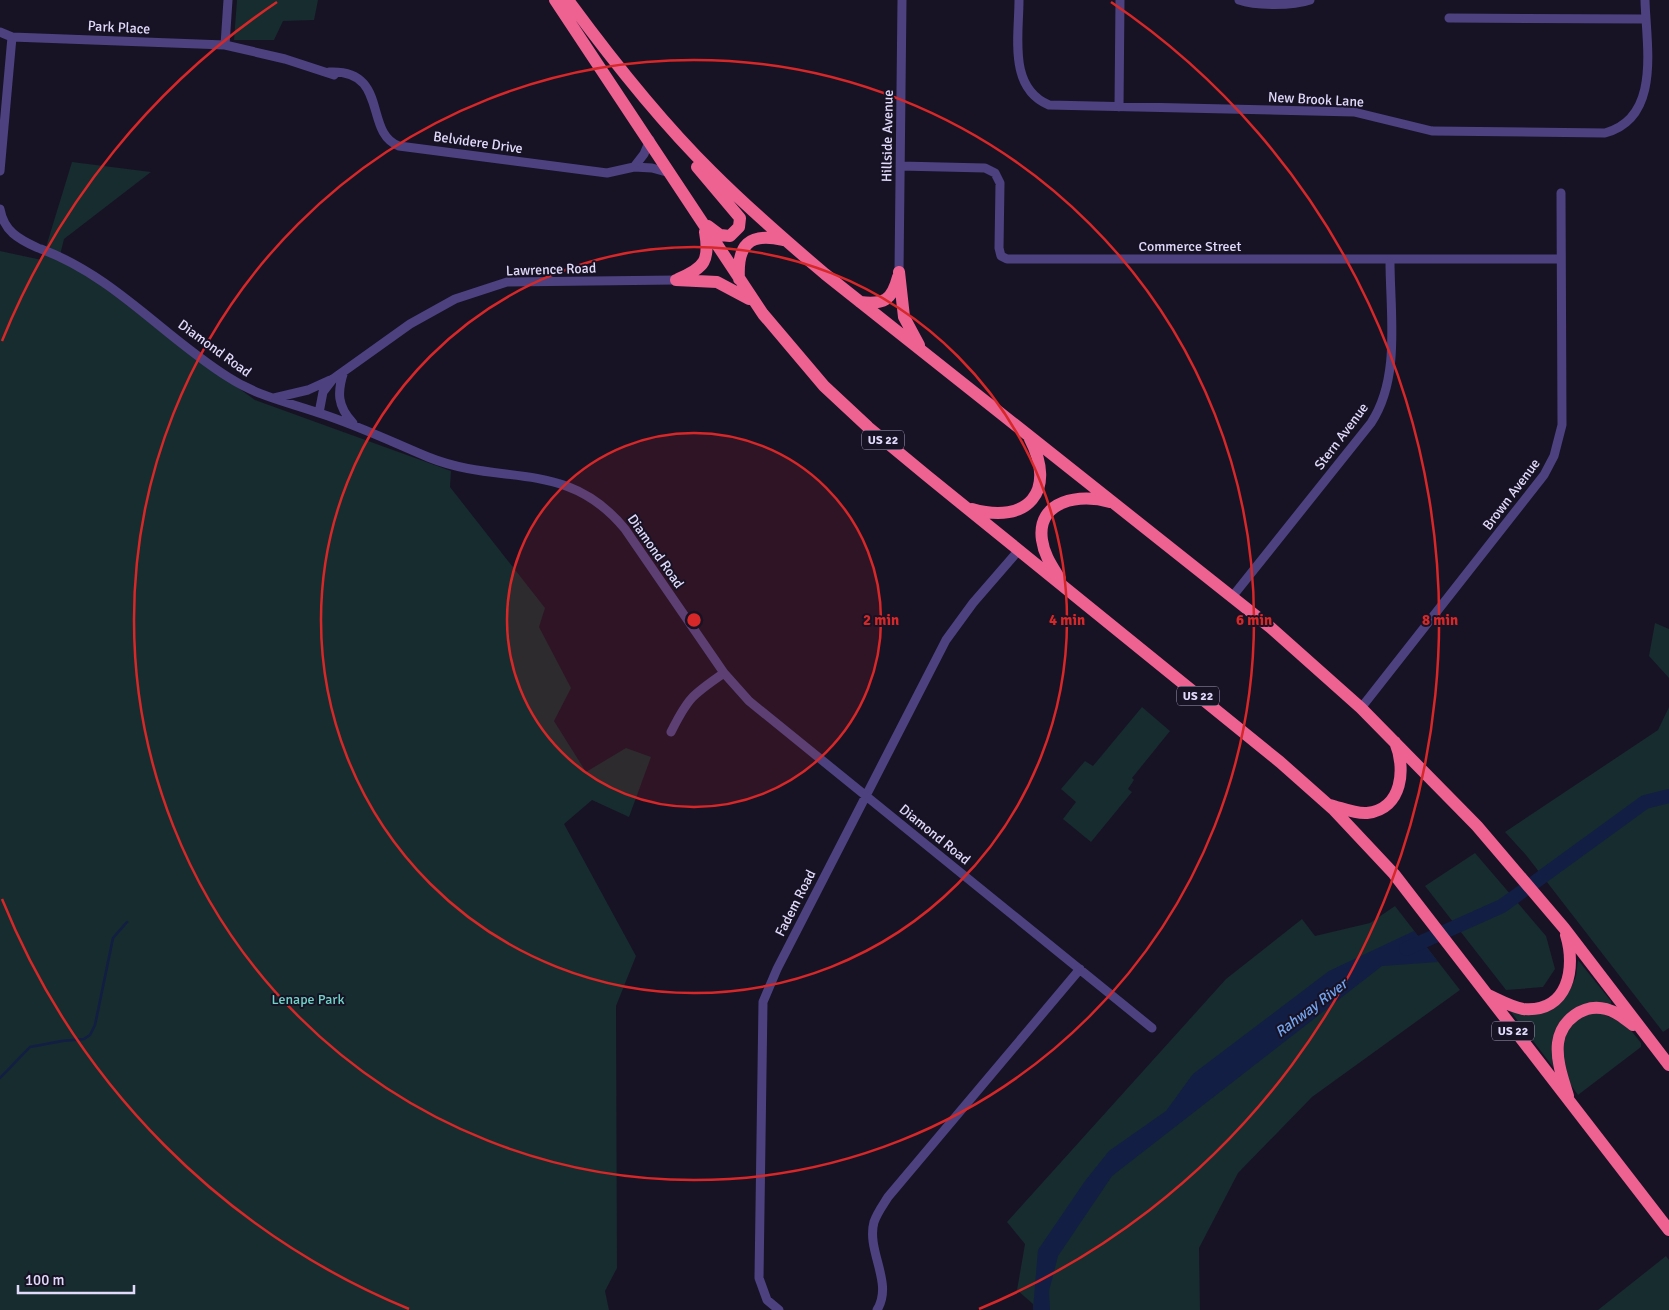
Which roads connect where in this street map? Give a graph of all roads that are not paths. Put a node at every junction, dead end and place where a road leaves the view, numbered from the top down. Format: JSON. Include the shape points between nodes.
{"nodes":[{"id":1,"x":228,"y":0,"type":"edge"},
{"id":2,"x":555,"y":0,"type":"edge"},
{"id":3,"x":568,"y":0,"type":"edge"},
{"id":4,"x":902,"y":0,"type":"edge"},
{"id":5,"x":1019,"y":0,"type":"edge"},
{"id":6,"x":1120,"y":0,"type":"edge"},
{"id":7,"x":1239,"y":0,"type":"edge"},
{"id":8,"x":1310,"y":0,"type":"edge"},
{"id":9,"x":1645,"y":0,"type":"edge"},
{"id":10,"x":1449,"y":18,"type":"dead end"},
{"id":11,"x":1646,"y":19,"type":"junction"},
{"id":12,"x":0,"y":32,"type":"edge"},
{"id":13,"x":12,"y":37,"type":"junction"},
{"id":14,"x":225,"y":45,"type":"junction"},
{"id":15,"x":329,"y":72,"type":"joint"},
{"id":16,"x":1119,"y":107,"type":"junction"},
{"id":17,"x":666,"y":124,"type":"junction"},
{"id":18,"x":650,"y":140,"type":"junction"},
{"id":19,"x":900,"y":166,"type":"junction"},
{"id":20,"x":634,"y":167,"type":"junction"},
{"id":21,"x":0,"y":171,"type":"edge"},
{"id":22,"x":671,"y":173,"type":"junction"},
{"id":23,"x":1561,"y":193,"type":"dead end"},
{"id":24,"x":0,"y":209,"type":"edge"},
{"id":25,"x":702,"y":223,"type":"junction"},
{"id":26,"x":785,"y":240,"type":"junction"},
{"id":27,"x":1561,"y":259,"type":"junction"},
{"id":28,"x":1390,"y":261,"type":"junction"},
{"id":29,"x":899,"y":272,"type":"junction"},
{"id":30,"x":676,"y":280,"type":"junction"},
{"id":31,"x":739,"y":280,"type":"junction"},
{"id":32,"x":754,"y":302,"type":"junction"},
{"id":33,"x":860,"y":302,"type":"junction"},
{"id":34,"x":923,"y":352,"type":"junction"},
{"id":35,"x":344,"y":371,"type":"junction"},
{"id":36,"x":332,"y":379,"type":"junction"},
{"id":37,"x":272,"y":398,"type":"junction"},
{"id":38,"x":319,"y":413,"type":"junction"},
{"id":39,"x":355,"y":425,"type":"junction"},
{"id":40,"x":1028,"y":435,"type":"junction"},
{"id":41,"x":1114,"y":504,"type":"junction"},
{"id":42,"x":967,"y":508,"type":"junction"},
{"id":43,"x":1019,"y":550,"type":"junction"},
{"id":44,"x":1068,"y":589,"type":"junction"},
{"id":45,"x":1232,"y":597,"type":"junction"},
{"id":46,"x":724,"y":673,"type":"junction"},
{"id":47,"x":1361,"y":708,"type":"junction"},
{"id":48,"x":670,"y":732,"type":"dead end"},
{"id":49,"x":1393,"y":739,"type":"junction"},
{"id":50,"x":866,"y":796,"type":"junction"},
{"id":51,"x":1327,"y":804,"type":"junction"},
{"id":52,"x":1564,"y":928,"type":"junction"},
{"id":53,"x":1080,"y":969,"type":"junction"},
{"id":54,"x":1486,"y":994,"type":"junction"},
{"id":55,"x":1152,"y":1028,"type":"dead end"},
{"id":56,"x":1647,"y":1036,"type":"junction"},
{"id":57,"x":1669,"y":1065,"type":"edge"},
{"id":58,"x":1572,"y":1106,"type":"junction"},
{"id":59,"x":1669,"y":1230,"type":"edge"},
{"id":60,"x":779,"y":1310,"type":"edge"},
{"id":61,"x":877,"y":1310,"type":"edge"}],
"edges":[{"from":1,"to":14,"type":"street"},
{"from":2,"to":18,"type":"highway","number":"US 22"},
{"from":3,"to":17,"type":"highway"},
{"from":4,"to":19,"type":"street","name":"Hillside Avenue"},
{"from":5,"to":16,"type":"street","name":"New Brook Lane","via":[[1020,74],[1034,98],[1058,107]]},
{"from":6,"to":16,"type":"street"},
{"from":7,"to":8,"type":"street","via":[[1249,4]]},
{"from":9,"to":11,"type":"street","name":"New Brook Lane"},
{"from":10,"to":11,"type":"street"},
{"from":11,"to":16,"type":"street","name":"New Brook Lane","via":[[1647,80],[1644,94],[1633,117],[1623,126],[1605,134],[1432,132],[1354,112]]},
{"from":12,"to":13,"type":"street","name":"Park Place"},
{"from":13,"to":14,"type":"street","name":"Park Place"},
{"from":13,"to":21,"type":"street"},
{"from":14,"to":15,"type":"street","name":"Park Place"},
{"from":15,"to":20,"type":"street","name":"Belvidere Drive","via":[[338,71],[359,79],[371,94],[384,135],[390,143],[399,146],[607,173]]},
{"from":17,"to":25,"type":"highway","via":[[689,159],[737,212],[740,224],[735,233],[726,237]]},
{"from":17,"to":26,"type":"highway","via":[[712,173]]},
{"from":18,"to":20,"type":"street"},
{"from":18,"to":22,"type":"highway","number":"US 22"},
{"from":19,"to":28,"type":"street","name":"Commerce Street","via":[[985,168],[995,173],[1000,183],[999,248],[1001,256],[1007,260]]},
{"from":19,"to":29,"type":"street","name":"Hillside Avenue"},
{"from":20,"to":22,"type":"street","name":"Belvidere Drive"},
{"from":22,"to":25,"type":"highway","number":"US 22"},
{"from":23,"to":27,"type":"street","name":"Brown Avenue"},
{"from":24,"to":37,"type":"street","name":"Diamond Road","via":[[8,231],[21,241],[70,262],[99,280],[228,377],[257,394]]},
{"from":25,"to":30,"type":"highway","via":[[708,246],[705,260],[694,272]]},
{"from":25,"to":31,"type":"highway","number":"US 22"},
{"from":26,"to":31,"type":"highway","via":[[763,237],[746,244],[739,259]]},
{"from":26,"to":33,"type":"highway"},
{"from":27,"to":28,"type":"street","name":"Commerce Street"},
{"from":27,"to":47,"type":"street","name":"Brown Avenue","via":[[1562,425],[1554,456],[1540,481]]},
{"from":28,"to":45,"type":"street","name":"Stern Avenue","via":[[1391,366],[1381,406]]},
{"from":29,"to":33,"type":"highway","via":[[895,288],[887,298],[875,303]]},
{"from":29,"to":34,"type":"highway","via":[[904,317]]},
{"from":30,"to":32,"type":"highway","via":[[717,282]]},
{"from":30,"to":35,"type":"street","name":"Lawrence Road","via":[[506,282],[455,299],[432,311]]},
{"from":31,"to":32,"type":"highway","number":"US 22"},
{"from":32,"to":42,"type":"highway","number":"US 22","via":[[798,358],[848,409]]},
{"from":33,"to":34,"type":"highway"},
{"from":34,"to":40,"type":"highway"},
{"from":35,"to":36,"type":"street","name":"Lawrence Road"},
{"from":35,"to":39,"type":"street","via":[[339,386],[339,402]]},
{"from":36,"to":37,"type":"street","name":"Lawrence Road","via":[[308,390]]},
{"from":36,"to":38,"type":"street","via":[[323,392]]},
{"from":37,"to":38,"type":"street","name":"Diamond Road"},
{"from":38,"to":39,"type":"street","name":"Diamond Road"},
{"from":39,"to":46,"type":"street","name":"Diamond Road","via":[[443,463],[555,482],[595,499],[625,529]]},
{"from":40,"to":41,"type":"highway"},
{"from":40,"to":42,"type":"highway","via":[[1042,471],[1039,486],[1031,500],[1019,510],[1004,514],[988,514]]},
{"from":41,"to":44,"type":"highway","via":[[1091,497],[1076,497],[1058,506],[1046,518],[1042,532],[1043,547],[1048,561]]},
{"from":41,"to":45,"type":"highway"},
{"from":42,"to":43,"type":"highway","number":"US 22"},
{"from":43,"to":44,"type":"highway","number":"US 22"},
{"from":43,"to":50,"type":"street","name":"Fadem Road","via":[[946,640]]},
{"from":44,"to":51,"type":"highway","number":"US 22"},
{"from":45,"to":47,"type":"highway"},
{"from":46,"to":48,"type":"street","via":[[693,694]]},
{"from":46,"to":50,"type":"street","name":"Diamond Road","via":[[749,701]]},
{"from":47,"to":49,"type":"highway"},
{"from":49,"to":51,"type":"highway","via":[[1402,776],[1400,787],[1390,801],[1368,813]]},
{"from":49,"to":52,"type":"highway","via":[[1464,810]]},
{"from":50,"to":53,"type":"street","name":"Diamond Road"},
{"from":50,"to":60,"type":"street","name":"Fadem Road","via":[[763,1002],[759,1278],[767,1300]]},
{"from":51,"to":54,"type":"highway","number":"US 22","via":[[1384,862]]},
{"from":52,"to":54,"type":"highway","via":[[1571,971],[1567,986],[1557,997],[1540,1007],[1525,1009]]},
{"from":52,"to":56,"type":"highway"},
{"from":53,"to":55,"type":"street","name":"Diamond Road"},
{"from":53,"to":61,"type":"street","via":[[878,1212],[873,1234],[884,1293]]},
{"from":54,"to":58,"type":"highway","number":"US 22"},
{"from":56,"to":57,"type":"highway"},
{"from":56,"to":58,"type":"highway","via":[[1608,1010],[1588,1009],[1574,1016],[1562,1031],[1558,1049],[1561,1074]]},
{"from":58,"to":59,"type":"highway","number":"US 22"}]}
